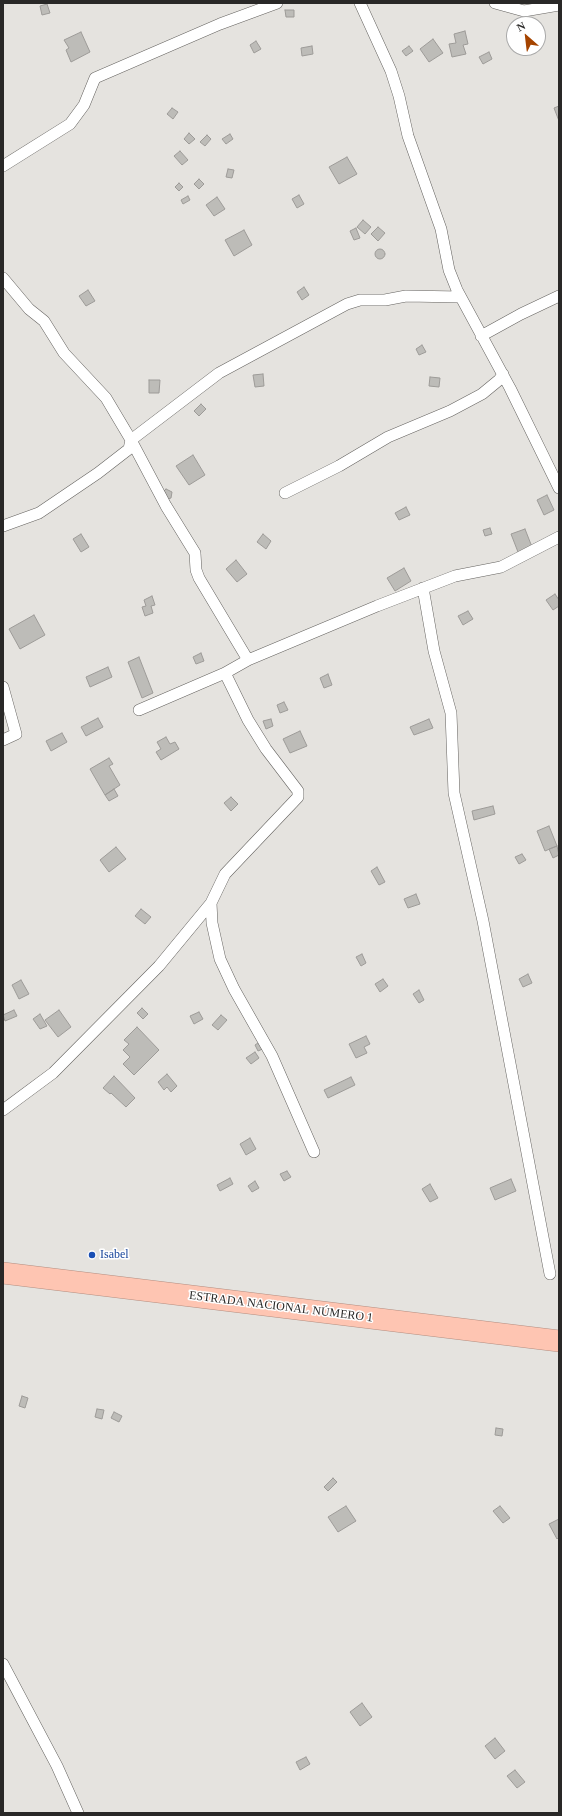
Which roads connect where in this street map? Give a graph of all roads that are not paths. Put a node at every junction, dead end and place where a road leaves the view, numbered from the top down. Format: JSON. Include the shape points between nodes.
{"nodes":[{"id":1,"x":277,"y":3,"type":"edge"},
{"id":2,"x":360,"y":3,"type":"edge"},
{"id":3,"x":495,"y":3,"type":"edge"},
{"id":4,"x":559,"y":5,"type":"edge"},
{"id":5,"x":3,"y":166,"type":"edge"},
{"id":6,"x":3,"y":278,"type":"edge"},
{"id":7,"x":454,"y":283,"type":"junction"},
{"id":8,"x":444,"y":296,"type":"junction"},
{"id":9,"x":559,"y":296,"type":"edge"},
{"id":10,"x":460,"y":297,"type":"junction"},
{"id":11,"x":481,"y":336,"type":"junction"},
{"id":12,"x":503,"y":374,"type":"junction"},
{"id":13,"x":131,"y":440,"type":"junction"},
{"id":14,"x":559,"y":488,"type":"edge"},
{"id":15,"x":285,"y":492,"type":"dead end"},
{"id":16,"x":3,"y":526,"type":"edge"},
{"id":17,"x":559,"y":537,"type":"edge"},
{"id":18,"x":423,"y":588,"type":"junction"},
{"id":19,"x":248,"y":660,"type":"junction"},
{"id":20,"x":225,"y":673,"type":"junction"},
{"id":21,"x":3,"y":687,"type":"edge"},
{"id":22,"x":139,"y":710,"type":"dead end"},
{"id":23,"x":3,"y":740,"type":"edge"},
{"id":24,"x":211,"y":903,"type":"junction"},
{"id":25,"x":3,"y":1110,"type":"edge"},
{"id":26,"x":314,"y":1152,"type":"dead end"},
{"id":27,"x":3,"y":1273,"type":"edge"},
{"id":28,"x":550,"y":1274,"type":"dead end"},
{"id":29,"x":559,"y":1341,"type":"edge"},
{"id":30,"x":3,"y":1664,"type":"edge"},
{"id":31,"x":78,"y":1813,"type":"edge"}],
"edges":[{"from":1,"to":5,"type":"street","via":[[220,24],[95,78],[84,105],[70,124]]},
{"from":2,"to":7,"type":"street","via":[[393,77],[408,136],[441,229]]},
{"from":3,"to":4,"type":"street","via":[[524,11]]},
{"from":6,"to":13,"type":"street","via":[[29,309],[44,322],[64,353],[106,398]]},
{"from":7,"to":8,"type":"street"},
{"from":7,"to":10,"type":"street"},
{"from":8,"to":10,"type":"street"},
{"from":8,"to":13,"type":"street","via":[[406,296],[385,300],[360,300],[347,304],[219,373]]},
{"from":9,"to":11,"type":"street"},
{"from":10,"to":11,"type":"street"},
{"from":11,"to":12,"type":"street"},
{"from":12,"to":14,"type":"street"},
{"from":12,"to":15,"type":"street","via":[[482,394],[450,411],[388,437],[338,466]]},
{"from":13,"to":16,"type":"street","via":[[129,449],[121,457],[73,491],[39,513]]},
{"from":13,"to":19,"type":"street","via":[[166,506],[195,553],[198,578]]},
{"from":17,"to":18,"type":"street","via":[[501,566],[455,576]]},
{"from":18,"to":19,"type":"street"},
{"from":18,"to":28,"type":"street","via":[[434,651],[451,713],[454,793],[483,921]]},
{"from":19,"to":20,"type":"street"},
{"from":20,"to":22,"type":"street"},
{"from":20,"to":24,"type":"street","via":[[248,720],[298,791],[298,797],[225,874]]},
{"from":21,"to":23,"type":"street","via":[[16,734]]},
{"from":24,"to":25,"type":"street","via":[[159,966],[53,1073]]},
{"from":24,"to":26,"type":"street","via":[[212,924],[220,959],[272,1056]]},
{"from":27,"to":29,"type":"highway","name":"ESTRADA NACIONAL NÚMERO 1"},
{"from":30,"to":31,"type":"street","via":[[57,1766]]}]}
